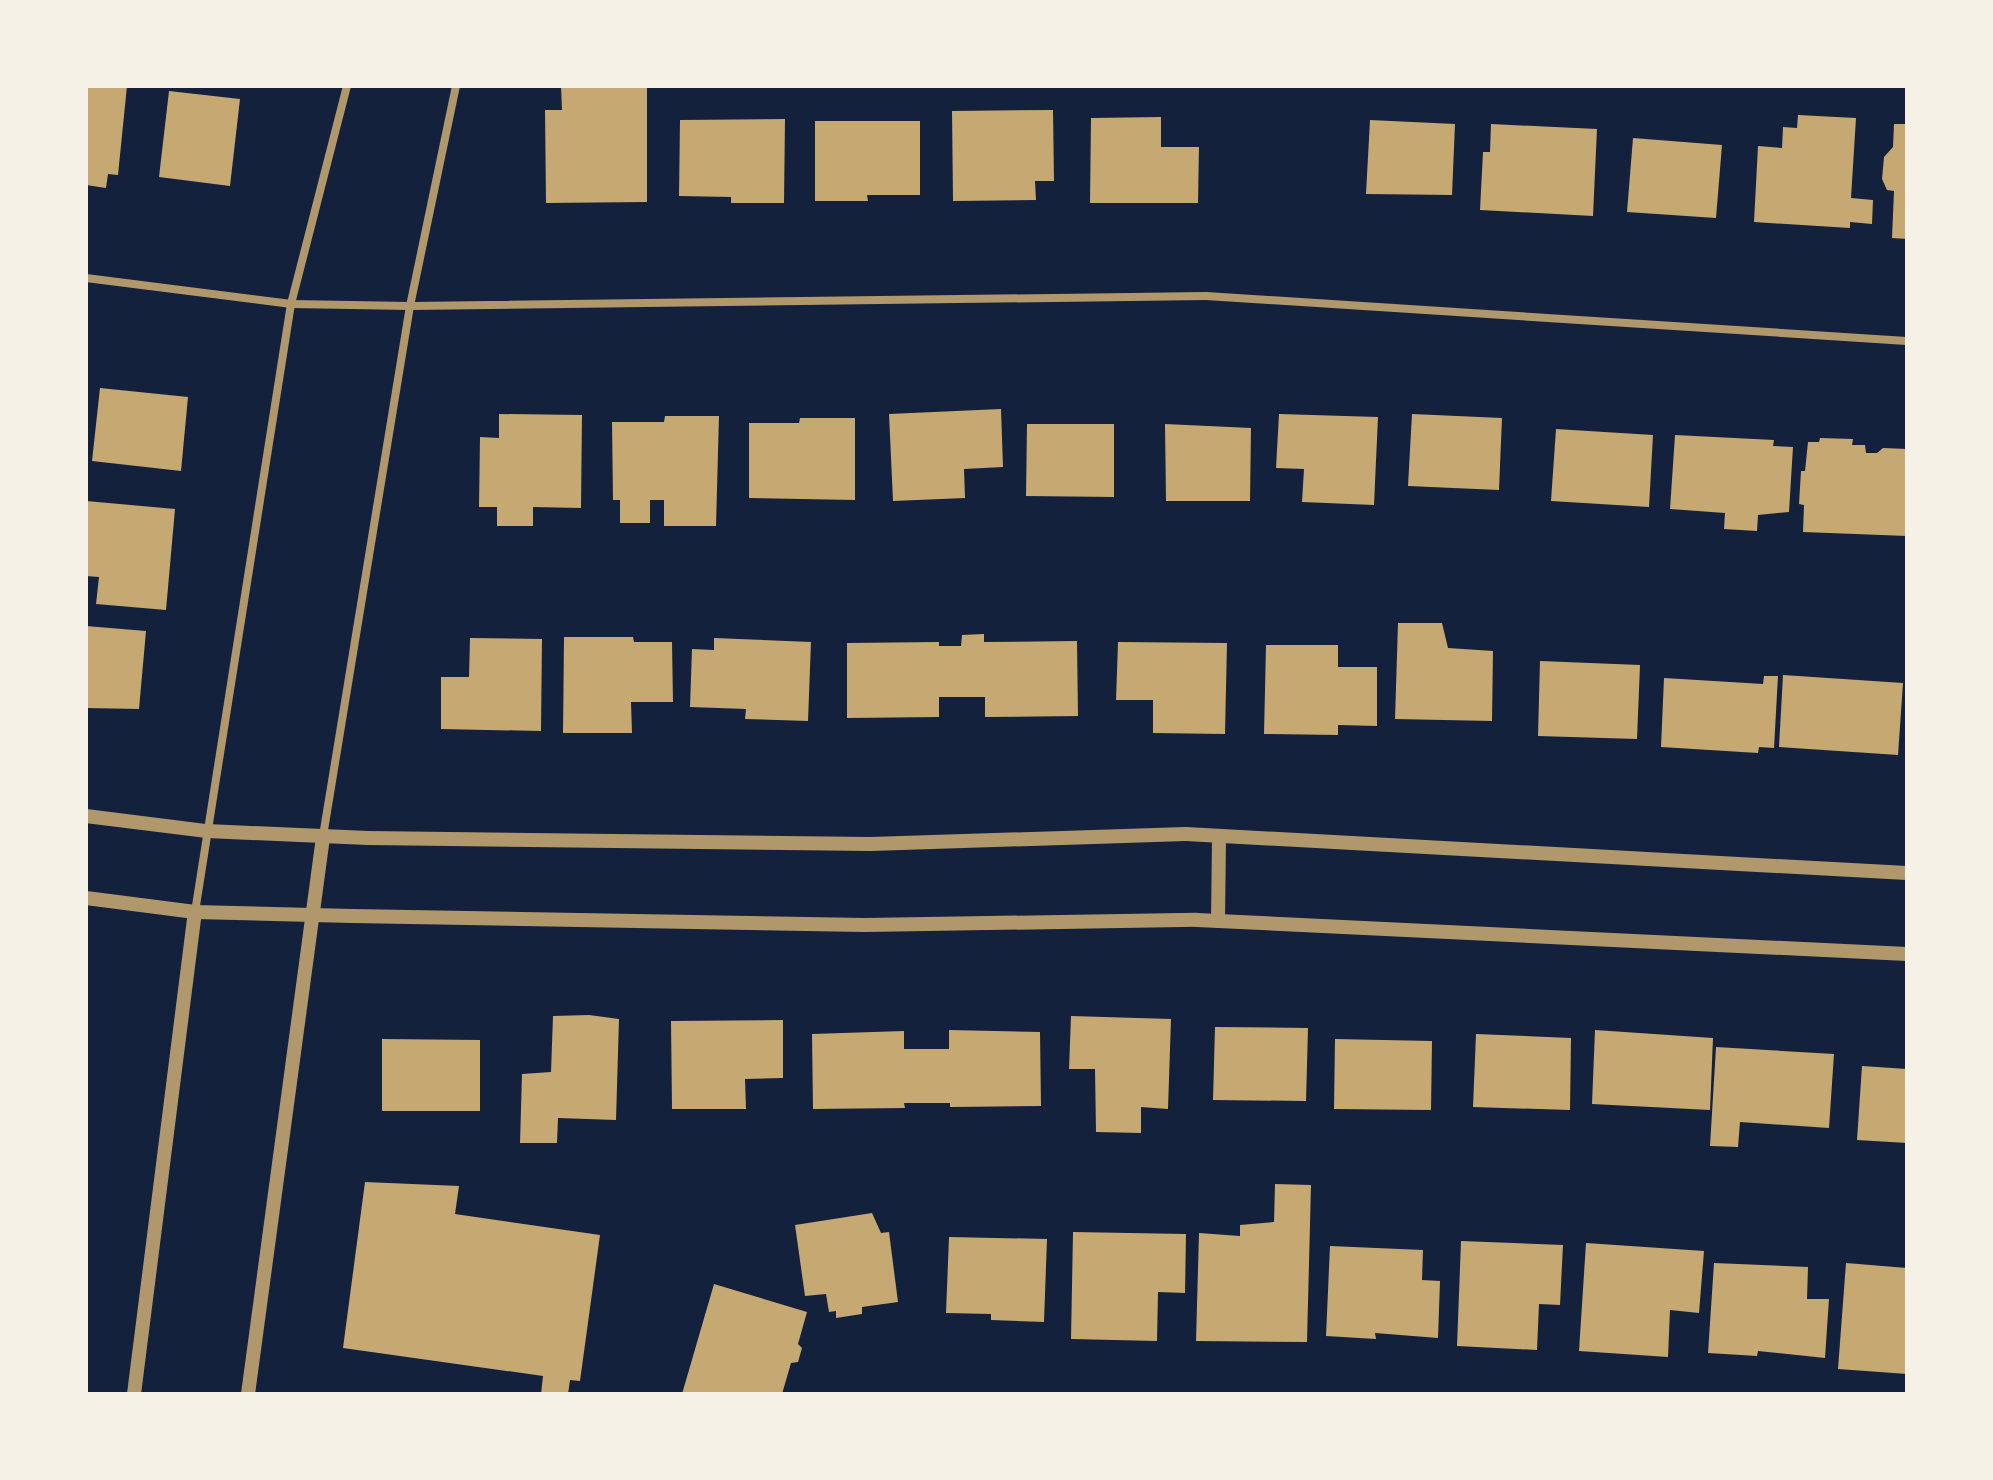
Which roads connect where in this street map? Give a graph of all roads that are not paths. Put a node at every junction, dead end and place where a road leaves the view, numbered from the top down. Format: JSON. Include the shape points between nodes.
{"nodes":[{"id":1,"x":347,"y":86,"type":"edge"},
{"id":2,"x":456,"y":86,"type":"edge"},
{"id":3,"x":86,"y":278,"type":"edge"},
{"id":4,"x":291,"y":304,"type":"junction"},
{"id":5,"x":410,"y":306,"type":"junction"},
{"id":6,"x":1907,"y":341,"type":"edge"},
{"id":7,"x":86,"y":816,"type":"edge"},
{"id":8,"x":207,"y":831,"type":"junction"},
{"id":9,"x":1219,"y":836,"type":"junction"},
{"id":10,"x":323,"y":837,"type":"junction"},
{"id":11,"x":1907,"y":873,"type":"edge"},
{"id":12,"x":86,"y":898,"type":"edge"},
{"id":13,"x":195,"y":912,"type":"junction"},
{"id":14,"x":310,"y":915,"type":"junction"},
{"id":15,"x":1218,"y":921,"type":"junction"},
{"id":16,"x":1907,"y":954,"type":"edge"},
{"id":17,"x":134,"y":1394,"type":"edge"},
{"id":18,"x":248,"y":1394,"type":"edge"}],
"edges":[{"from":1,"to":4,"type":"street"},
{"from":2,"to":5,"type":"street"},
{"from":3,"to":4,"type":"street"},
{"from":4,"to":5,"type":"street"},
{"from":4,"to":8,"type":"street"},
{"from":5,"to":6,"type":"street","via":[[1206,296]]},
{"from":5,"to":10,"type":"street"},
{"from":7,"to":8,"type":"street"},
{"from":8,"to":10,"type":"street"},
{"from":8,"to":13,"type":"street"},
{"from":9,"to":10,"type":"street","via":[[870,844]]},
{"from":9,"to":11,"type":"street"},
{"from":9,"to":15,"type":"street"},
{"from":10,"to":14,"type":"street"},
{"from":12,"to":13,"type":"street"},
{"from":13,"to":14,"type":"street"},
{"from":13,"to":17,"type":"street"},
{"from":14,"to":15,"type":"street","via":[[865,925]]},
{"from":14,"to":18,"type":"street"},
{"from":15,"to":16,"type":"street"}]}
